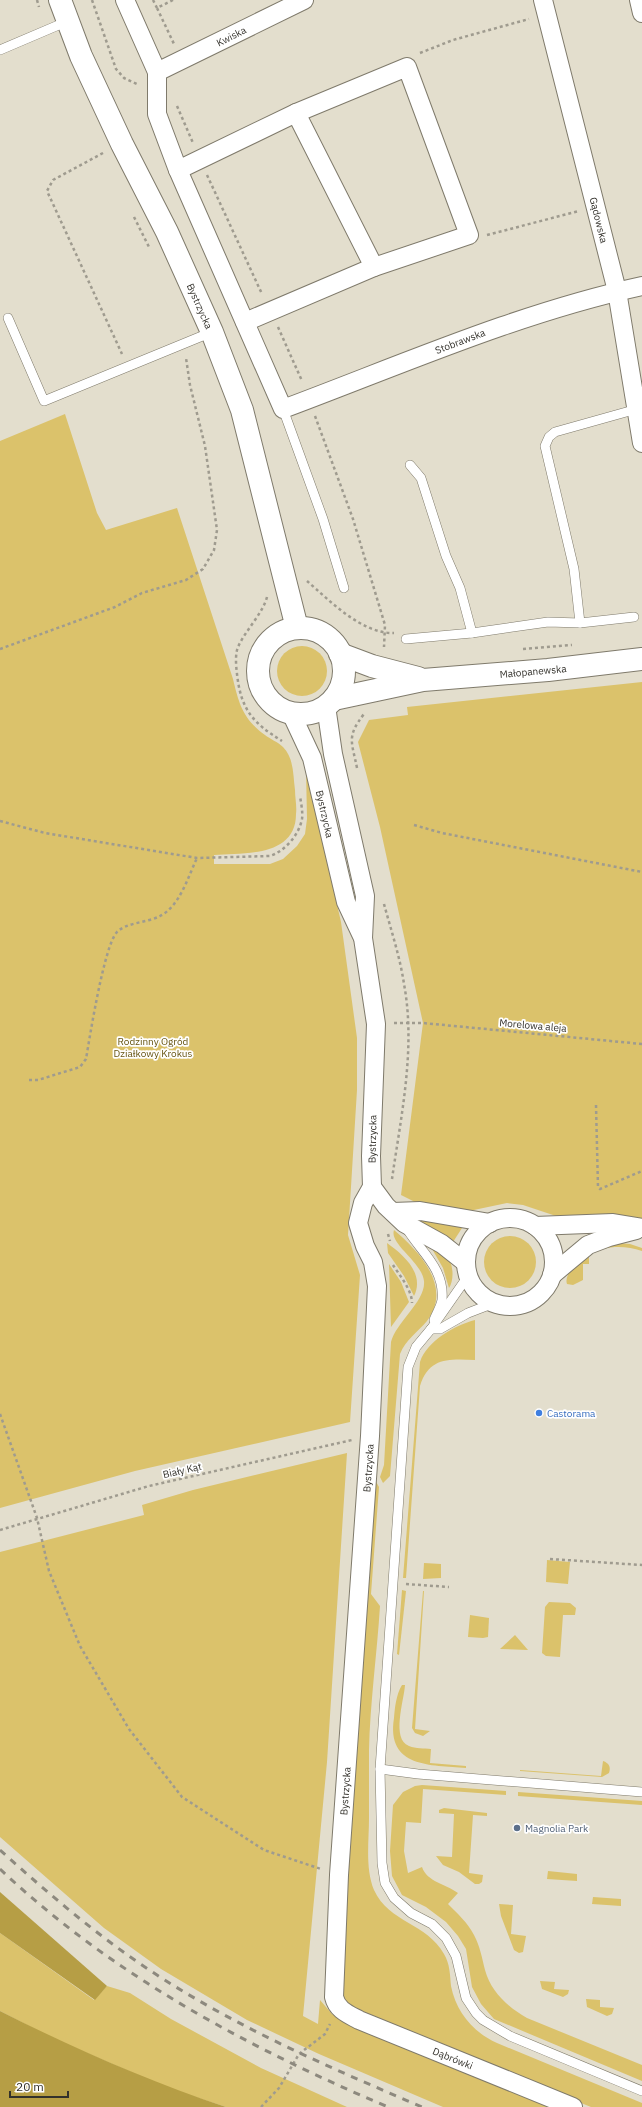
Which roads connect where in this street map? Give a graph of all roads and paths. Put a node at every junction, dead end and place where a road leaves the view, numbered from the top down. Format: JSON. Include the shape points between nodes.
{"nodes":[{"id":1,"x":37,"y":0,"type":"edge"},
{"id":2,"x":60,"y":0,"type":"edge"},
{"id":3,"x":92,"y":0,"type":"edge"},
{"id":4,"x":125,"y":0,"type":"edge"},
{"id":5,"x":153,"y":0,"type":"edge"},
{"id":6,"x":639,"y":0,"type":"edge"},
{"id":7,"x":293,"y":2,"type":"edge"},
{"id":8,"x":545,"y":7,"type":"edge"},
{"id":9,"x":157,"y":8,"type":"dead end"},
{"id":10,"x":642,"y":12,"type":"edge"},
{"id":11,"x":68,"y":21,"type":"junction"},
{"id":12,"x":47,"y":30,"type":"junction"},
{"id":13,"x":0,"y":50,"type":"edge"},
{"id":14,"x":407,"y":67,"type":"junction"},
{"id":15,"x":158,"y":72,"type":"junction"},
{"id":16,"x":141,"y":86,"type":"dead end"},
{"id":17,"x":175,"y":101,"type":"dead end"},
{"id":18,"x":296,"y":113,"type":"junction"},
{"id":19,"x":122,"y":144,"type":"junction"},
{"id":20,"x":99,"y":147,"type":"dead end"},
{"id":21,"x":102,"y":154,"type":"junction"},
{"id":22,"x":106,"y":161,"type":"dead end"},
{"id":23,"x":201,"y":161,"type":"junction"},
{"id":24,"x":178,"y":170,"type":"junction"},
{"id":25,"x":596,"y":207,"type":"junction"},
{"id":26,"x":133,"y":215,"type":"dead end"},
{"id":27,"x":469,"y":235,"type":"junction"},
{"id":28,"x":150,"y":249,"type":"dead end"},
{"id":29,"x":374,"y":267,"type":"junction"},
{"id":30,"x":642,"y":286,"type":"edge"},
{"id":31,"x":617,"y":291,"type":"junction"},
{"id":32,"x":271,"y":311,"type":"junction"},
{"id":33,"x":8,"y":318,"type":"dead end"},
{"id":34,"x":245,"y":322,"type":"junction"},
{"id":35,"x":212,"y":332,"type":"junction"},
{"id":36,"x":184,"y":344,"type":"junction"},
{"id":37,"x":136,"y":364,"type":"junction"},
{"id":38,"x":309,"y":399,"type":"junction"},
{"id":39,"x":283,"y":408,"type":"junction"},
{"id":40,"x":639,"y":408,"type":"edge"},
{"id":41,"x":642,"y":443,"type":"edge"},
{"id":42,"x":410,"y":465,"type":"dead end"},
{"id":43,"x":304,"y":579,"type":"dead end"},
{"id":44,"x":344,"y":588,"type":"dead end"},
{"id":45,"x":267,"y":593,"type":"dead end"},
{"id":46,"x":634,"y":617,"type":"dead end"},
{"id":47,"x":580,"y":623,"type":"junction"},
{"id":48,"x":297,"y":628,"type":"junction"},
{"id":49,"x":386,"y":633,"type":"junction"},
{"id":50,"x":472,"y":633,"type":"junction"},
{"id":51,"x":403,"y":636,"type":"joint"},
{"id":52,"x":575,"y":644,"type":"dead end"},
{"id":53,"x":0,"y":649,"type":"edge"},
{"id":54,"x":384,"y":649,"type":"dead end"},
{"id":55,"x":516,"y":650,"type":"dead end"},
{"id":56,"x":340,"y":654,"type":"junction"},
{"id":57,"x":642,"y":659,"type":"edge"},
{"id":58,"x":423,"y":680,"type":"junction"},
{"id":59,"x":330,"y":702,"type":"junction"},
{"id":60,"x":368,"y":709,"type":"dead end"},
{"id":61,"x":292,"y":713,"type":"junction"},
{"id":62,"x":285,"y":743,"type":"dead end"},
{"id":63,"x":358,"y":771,"type":"dead end"},
{"id":64,"x":300,"y":789,"type":"dead end"},
{"id":65,"x":0,"y":821,"type":"edge"},
{"id":66,"x":414,"y":825,"type":"dead end"},
{"id":67,"x":197,"y":858,"type":"junction"},
{"id":68,"x":642,"y":872,"type":"edge"},
{"id":69,"x":384,"y":901,"type":"dead end"},
{"id":70,"x":363,"y":938,"type":"junction"},
{"id":71,"x":408,"y":1022,"type":"junction"},
{"id":72,"x":376,"y":1024,"type":"junction"},
{"id":73,"x":642,"y":1044,"type":"edge"},
{"id":74,"x":29,"y":1080,"type":"dead end"},
{"id":75,"x":596,"y":1105,"type":"dead end"},
{"id":76,"x":642,"y":1171,"type":"edge"},
{"id":77,"x":392,"y":1183,"type":"dead end"},
{"id":78,"x":372,"y":1187,"type":"junction"},
{"id":79,"x":399,"y":1218,"type":"junction"},
{"id":80,"x":490,"y":1223,"type":"junction"},
{"id":81,"x":536,"y":1226,"type":"junction"},
{"id":82,"x":642,"y":1228,"type":"edge"},
{"id":83,"x":467,"y":1269,"type":"junction"},
{"id":84,"x":552,"y":1275,"type":"junction"},
{"id":85,"x":494,"y":1303,"type":"junction"},
{"id":86,"x":431,"y":1329,"type":"junction"},
{"id":87,"x":0,"y":1414,"type":"edge"},
{"id":88,"x":370,"y":1436,"type":"junction"},
{"id":89,"x":37,"y":1518,"type":"junction"},
{"id":90,"x":0,"y":1530,"type":"edge"},
{"id":91,"x":550,"y":1559,"type":"dead end"},
{"id":92,"x":642,"y":1565,"type":"edge"},
{"id":93,"x":422,"y":1585,"type":"dead end"},
{"id":94,"x":449,"y":1587,"type":"dead end"},
{"id":95,"x":380,"y":1769,"type":"junction"},
{"id":96,"x":642,"y":1792,"type":"edge"},
{"id":97,"x":339,"y":1875,"type":"junction"},
{"id":98,"x":336,"y":2004,"type":"joint"},
{"id":99,"x":325,"y":2034,"type":"dead end"},
{"id":100,"x":642,"y":2091,"type":"edge"},
{"id":101,"x":261,"y":2107,"type":"edge"},
{"id":102,"x":573,"y":2107,"type":"edge"}],
"edges":[{"from":1,"to":12,"type":"path"},
{"from":2,"to":11,"type":"street","name":"Bystrzycka"},
{"from":3,"to":16,"type":"path","via":[[116,69],[124,78]]},
{"from":4,"to":15,"type":"street"},
{"from":5,"to":9,"type":"path"},
{"from":6,"to":10,"type":"street"},
{"from":7,"to":15,"type":"street","name":"Kwiska"},
{"from":8,"to":14,"type":"path","via":[[417,54]]},
{"from":8,"to":25,"type":"street","name":"Gądowska"},
{"from":11,"to":12,"type":"lane"},
{"from":11,"to":19,"type":"street","name":"Bystrzycka","via":[[81,56]]},
{"from":12,"to":13,"type":"lane"},
{"from":14,"to":18,"type":"street"},
{"from":14,"to":27,"type":"street"},
{"from":15,"to":24,"type":"street","via":[[157,114]]},
{"from":17,"to":23,"type":"path"},
{"from":18,"to":23,"type":"street"},
{"from":18,"to":29,"type":"street"},
{"from":19,"to":21,"type":"path"},
{"from":19,"to":35,"type":"street","name":"Bystrzycka","via":[[167,232]]},
{"from":20,"to":21,"type":"path"},
{"from":21,"to":22,"type":"path"},
{"from":21,"to":37,"type":"path","via":[[53,180],[47,191],[124,357]]},
{"from":23,"to":24,"type":"street"},
{"from":23,"to":32,"type":"path"},
{"from":24,"to":34,"type":"street"},
{"from":25,"to":27,"type":"path","via":[[480,236]]},
{"from":25,"to":31,"type":"street","name":"Gądowska"},
{"from":26,"to":28,"type":"path"},
{"from":27,"to":29,"type":"street"},
{"from":29,"to":32,"type":"street"},
{"from":30,"to":31,"type":"street","name":"Stobrawska"},
{"from":31,"to":38,"type":"street","name":"Stobrawska","via":[[485,331]]},
{"from":31,"to":40,"type":"street","name":"Gądowska"},
{"from":32,"to":34,"type":"street"},
{"from":32,"to":38,"type":"path"},
{"from":33,"to":37,"type":"lane","via":[[44,401]]},
{"from":34,"to":39,"type":"street"},
{"from":35,"to":36,"type":"lane"},
{"from":35,"to":48,"type":"street","name":"Bystrzycka","via":[[242,410]]},
{"from":36,"to":37,"type":"lane"},
{"from":36,"to":53,"type":"path","via":[[190,385],[205,446],[217,530],[214,550],[203,569],[186,580],[142,592],[116,607]]},
{"from":38,"to":39,"type":"street","name":"Stobrawska"},
{"from":38,"to":49,"type":"path","via":[[353,519]]},
{"from":39,"to":44,"type":"lane","via":[[323,519]]},
{"from":40,"to":41,"type":"street","name":"Gądowska"},
{"from":40,"to":47,"type":"lane","via":[[555,432],[545,446],[574,569]]},
{"from":42,"to":50,"type":"lane","via":[[421,478],[446,556],[460,588]]},
{"from":43,"to":49,"type":"path","via":[[350,618]]},
{"from":45,"to":62,"type":"path","via":[[267,599],[237,649],[238,687],[245,708],[255,722]]},
{"from":46,"to":47,"type":"lane"},
{"from":47,"to":50,"type":"lane","via":[[548,622]]},
{"from":48,"to":56,"type":"street","via":[[310,629],[322,634],[333,642]]},
{"from":48,"to":61,"type":"street","via":[[284,632],[268,644],[259,662],[258,675],[261,688],[269,700],[279,708]]},
{"from":49,"to":51,"type":"path"},
{"from":49,"to":54,"type":"path"},
{"from":50,"to":51,"type":"lane"},
{"from":52,"to":55,"type":"path"},
{"from":56,"to":58,"type":"street","name":"Małopanewska"},
{"from":56,"to":59,"type":"street","via":[[344,677],[340,689]]},
{"from":57,"to":58,"type":"street","name":"Małopanewska"},
{"from":58,"to":59,"type":"street","name":"Małopanewska"},
{"from":59,"to":61,"type":"street","via":[[316,712]]},
{"from":59,"to":70,"type":"street","name":"Bystrzycka","via":[[333,754],[365,896]]},
{"from":60,"to":63,"type":"path","via":[[352,734],[351,742]]},
{"from":61,"to":70,"type":"street","name":"Bystrzycka","via":[[312,758],[346,902]]},
{"from":64,"to":67,"type":"path","via":[[302,819],[297,834],[277,854]]},
{"from":65,"to":67,"type":"path","via":[[45,833]]},
{"from":66,"to":68,"type":"path","via":[[442,833]]},
{"from":67,"to":74,"type":"path","via":[[176,902],[160,916],[117,932],[107,952],[86,1059],[80,1067],[38,1080]]},
{"from":69,"to":71,"type":"path","via":[[404,984]]},
{"from":70,"to":72,"type":"street","name":"Bystrzycka"},
{"from":71,"to":72,"type":"path","name":"Morelowa aleja"},
{"from":71,"to":73,"type":"path","name":"Morelowa aleja"},
{"from":71,"to":77,"type":"path","via":[[406,1078]]},
{"from":72,"to":78,"type":"street","name":"Bystrzycka"},
{"from":75,"to":76,"type":"path","via":[[598,1187]]},
{"from":78,"to":79,"type":"street"},
{"from":78,"to":88,"type":"street","name":"Bystrzycka","via":[[363,1203],[358,1223],[373,1262],[378,1286]]},
{"from":79,"to":80,"type":"street","via":[[420,1211]]},
{"from":79,"to":83,"type":"street","via":[[442,1244]]},
{"from":79,"to":86,"type":"lane","via":[[434,1265],[439,1282],[442,1300]]},
{"from":80,"to":81,"type":"street","via":[[518,1219]]},
{"from":80,"to":83,"type":"street","via":[[472,1240],[468,1251]]},
{"from":81,"to":82,"type":"street","via":[[613,1223]]},
{"from":81,"to":84,"type":"street","via":[[546,1236],[552,1248]]},
{"from":82,"to":84,"type":"street","via":[[588,1245]]},
{"from":83,"to":85,"type":"street","via":[[474,1287],[482,1297]]},
{"from":83,"to":86,"type":"lane"},
{"from":84,"to":85,"type":"street","via":[[536,1298],[515,1305]]},
{"from":85,"to":86,"type":"lane","via":[[468,1313],[440,1329]]},
{"from":86,"to":95,"type":"lane","via":[[416,1347],[408,1367]]},
{"from":87,"to":89,"type":"path"},
{"from":88,"to":89,"type":"path","name":"Biały Kąt","via":[[149,1486]]},
{"from":88,"to":97,"type":"street","name":"Bystrzycka"},
{"from":89,"to":90,"type":"path","name":"Biały Kąt"},
{"from":89,"to":97,"type":"path","via":[[49,1571],[80,1646],[129,1729],[182,1797],[264,1850]]},
{"from":91,"to":92,"type":"path"},
{"from":93,"to":94,"type":"path"},
{"from":95,"to":96,"type":"lane"},
{"from":95,"to":100,"type":"lane","via":[[382,1863],[385,1883],[394,1898],[411,1913],[432,1924],[446,1938],[456,1956],[466,1998],[476,2013],[510,2036]]},
{"from":97,"to":98,"type":"street","name":"Bystrzycka","via":[[334,1984]]},
{"from":98,"to":102,"type":"street","name":"Dąbrówki","via":[[359,2020]]},
{"from":99,"to":101,"type":"path","via":[[299,2054],[279,2088]]}]}
